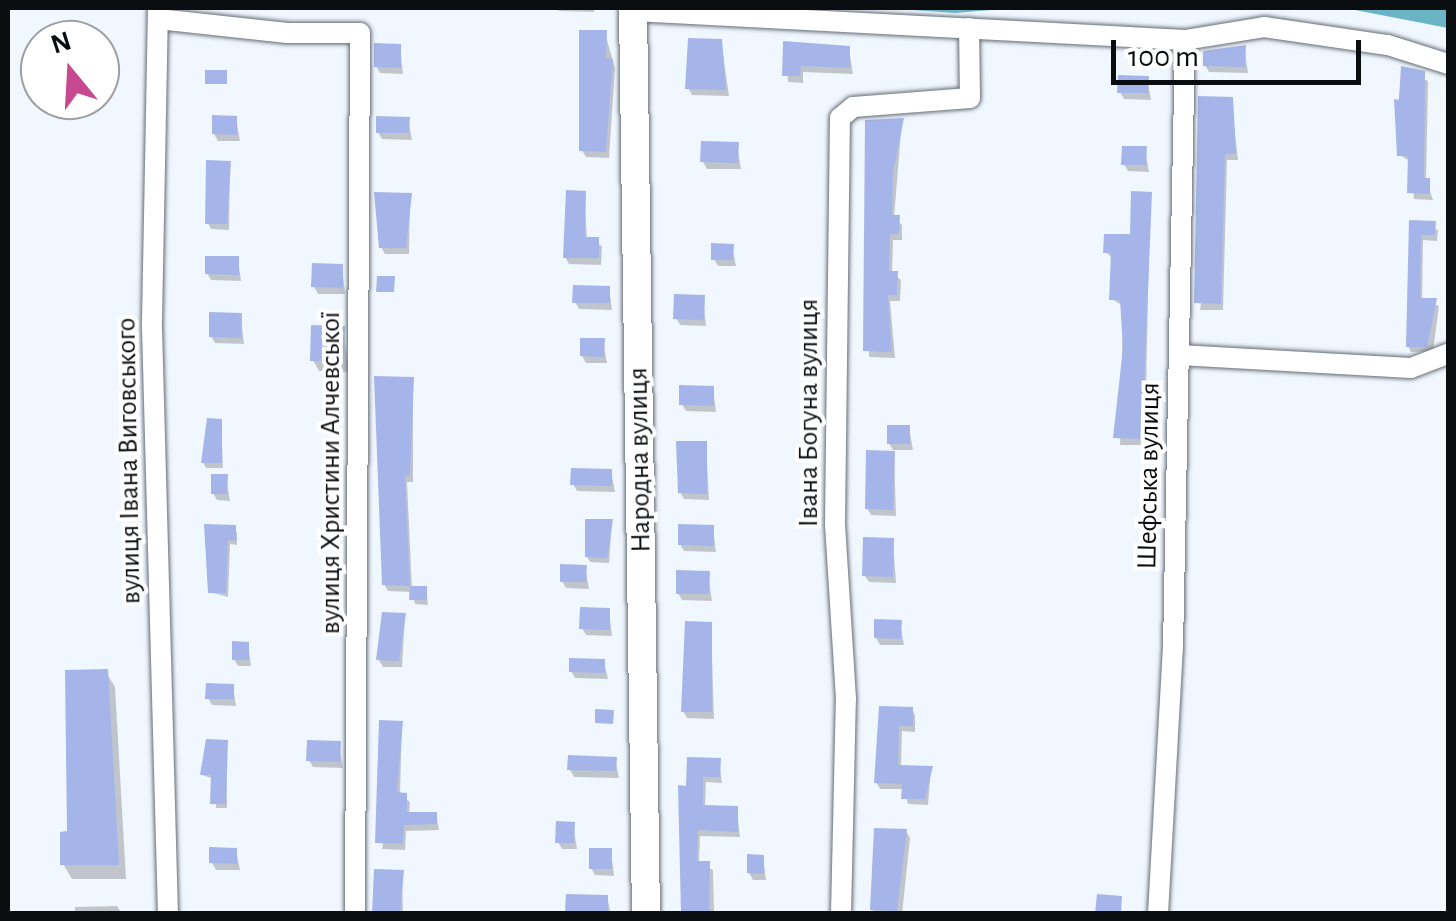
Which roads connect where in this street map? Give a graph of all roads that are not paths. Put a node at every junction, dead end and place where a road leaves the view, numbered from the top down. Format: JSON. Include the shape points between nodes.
{"nodes":[{"id":1,"x":634,"y":9,"type":"edge"},
{"id":2,"x":158,"y":13,"type":"edge"},
{"id":3,"x":969,"y":28,"type":"junction"},
{"id":4,"x":1185,"y":40,"type":"junction"},
{"id":5,"x":1448,"y":64,"type":"edge"},
{"id":6,"x":1448,"y":354,"type":"edge"},
{"id":7,"x":1179,"y":355,"type":"junction"},
{"id":8,"x":168,"y":914,"type":"edge"},
{"id":9,"x":355,"y":914,"type":"edge"},
{"id":10,"x":646,"y":914,"type":"edge"},
{"id":11,"x":842,"y":914,"type":"edge"},
{"id":12,"x":1158,"y":914,"type":"edge"}],
"edges":[{"from":1,"to":3,"type":"street"},
{"from":1,"to":10,"type":"street","name":"Народна вулиця"},
{"from":2,"to":8,"type":"street","name":"вулиця Івана Виговського","via":[[152,328]]},
{"from":2,"to":9,"type":"street","name":"вулиця Христини Алчевської","via":[[360,33]]},
{"from":3,"to":4,"type":"street"},
{"from":3,"to":11,"type":"street","name":"Івана Богуна вулиця","via":[[970,98],[854,107],[840,118],[835,524],[846,699]]},
{"from":4,"to":5,"type":"street","via":[[1264,27],[1388,45]]},
{"from":4,"to":7,"type":"street","name":"Шефська вулиця"},
{"from":6,"to":7,"type":"street","via":[[1411,368]]},
{"from":7,"to":12,"type":"street","name":"Шефська вулиця","via":[[1173,648]]}]}
